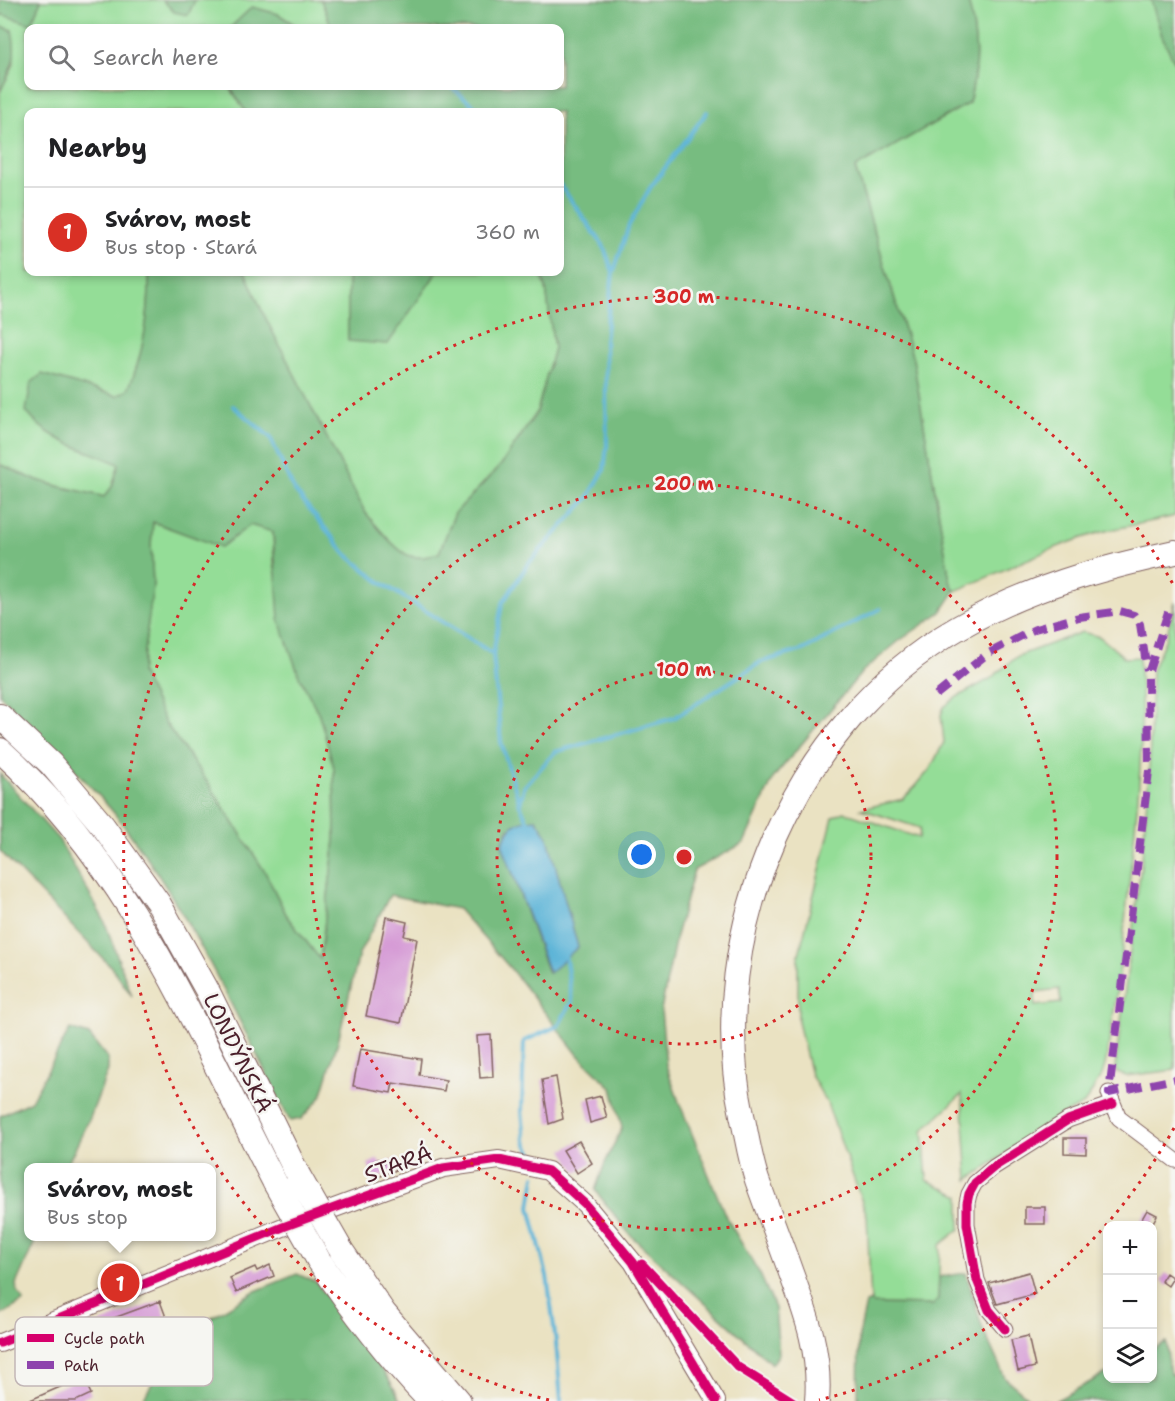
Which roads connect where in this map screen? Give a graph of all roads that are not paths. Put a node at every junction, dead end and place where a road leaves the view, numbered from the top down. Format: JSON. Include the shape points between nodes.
{"nodes":[{"id":1,"x":1175,"y":552,"type":"edge"},
{"id":2,"x":0,"y":716,"type":"edge"},
{"id":3,"x":0,"y":750,"type":"edge"},
{"id":4,"x":1175,"y":1160,"type":"edge"},
{"id":5,"x":63,"y":1317,"type":"edge"},
{"id":6,"x":1005,"y":1329,"type":"dead end"},
{"id":7,"x":15,"y":1337,"type":"edge"},
{"id":8,"x":0,"y":1343,"type":"edge"},
{"id":9,"x":436,"y":1376,"type":"junction"},
{"id":10,"x":817,"y":1400,"type":"edge"},
{"id":11,"x":430,"y":1401,"type":"edge"},
{"id":12,"x":459,"y":1401,"type":"edge"},
{"id":13,"x":472,"y":1401,"type":"edge"},
{"id":14,"x":716,"y":1401,"type":"edge"}],
"edges":[{"from":1,"to":10,"type":"main road","via":[[1073,577],[1013,599],[956,628],[918,654],[883,684],[830,741],[776,836],[748,909],[734,1002],[734,1054],[741,1111],[756,1176],[813,1335],[818,1367]]},
{"from":2,"to":9,"type":"main road","name":"LONDÝNSKÁ","bridge":true,"via":[[51,764],[159,904],[207,990],[298,1175],[341,1250],[384,1313]]},
{"from":3,"to":11,"type":"main road","name":"LONDÝNSKÁ","bridge":true,"via":[[57,807],[134,911],[318,1259],[391,1359]]},
{"from":4,"to":6,"type":"street","via":[[1119,1118],[1111,1099],[1068,1120],[975,1183],[966,1211],[977,1280],[988,1310]]},
{"from":5,"to":14,"type":"street","name":"STARÁ","via":[[283,1227],[443,1168],[499,1160],[548,1171],[585,1204],[633,1262]]},
{"from":7,"to":8,"type":"street","name":"STARÁ"},
{"from":9,"to":12,"type":"main road","name":"LONDÝNSKÁ"},
{"from":9,"to":13,"type":"main road"}]}
